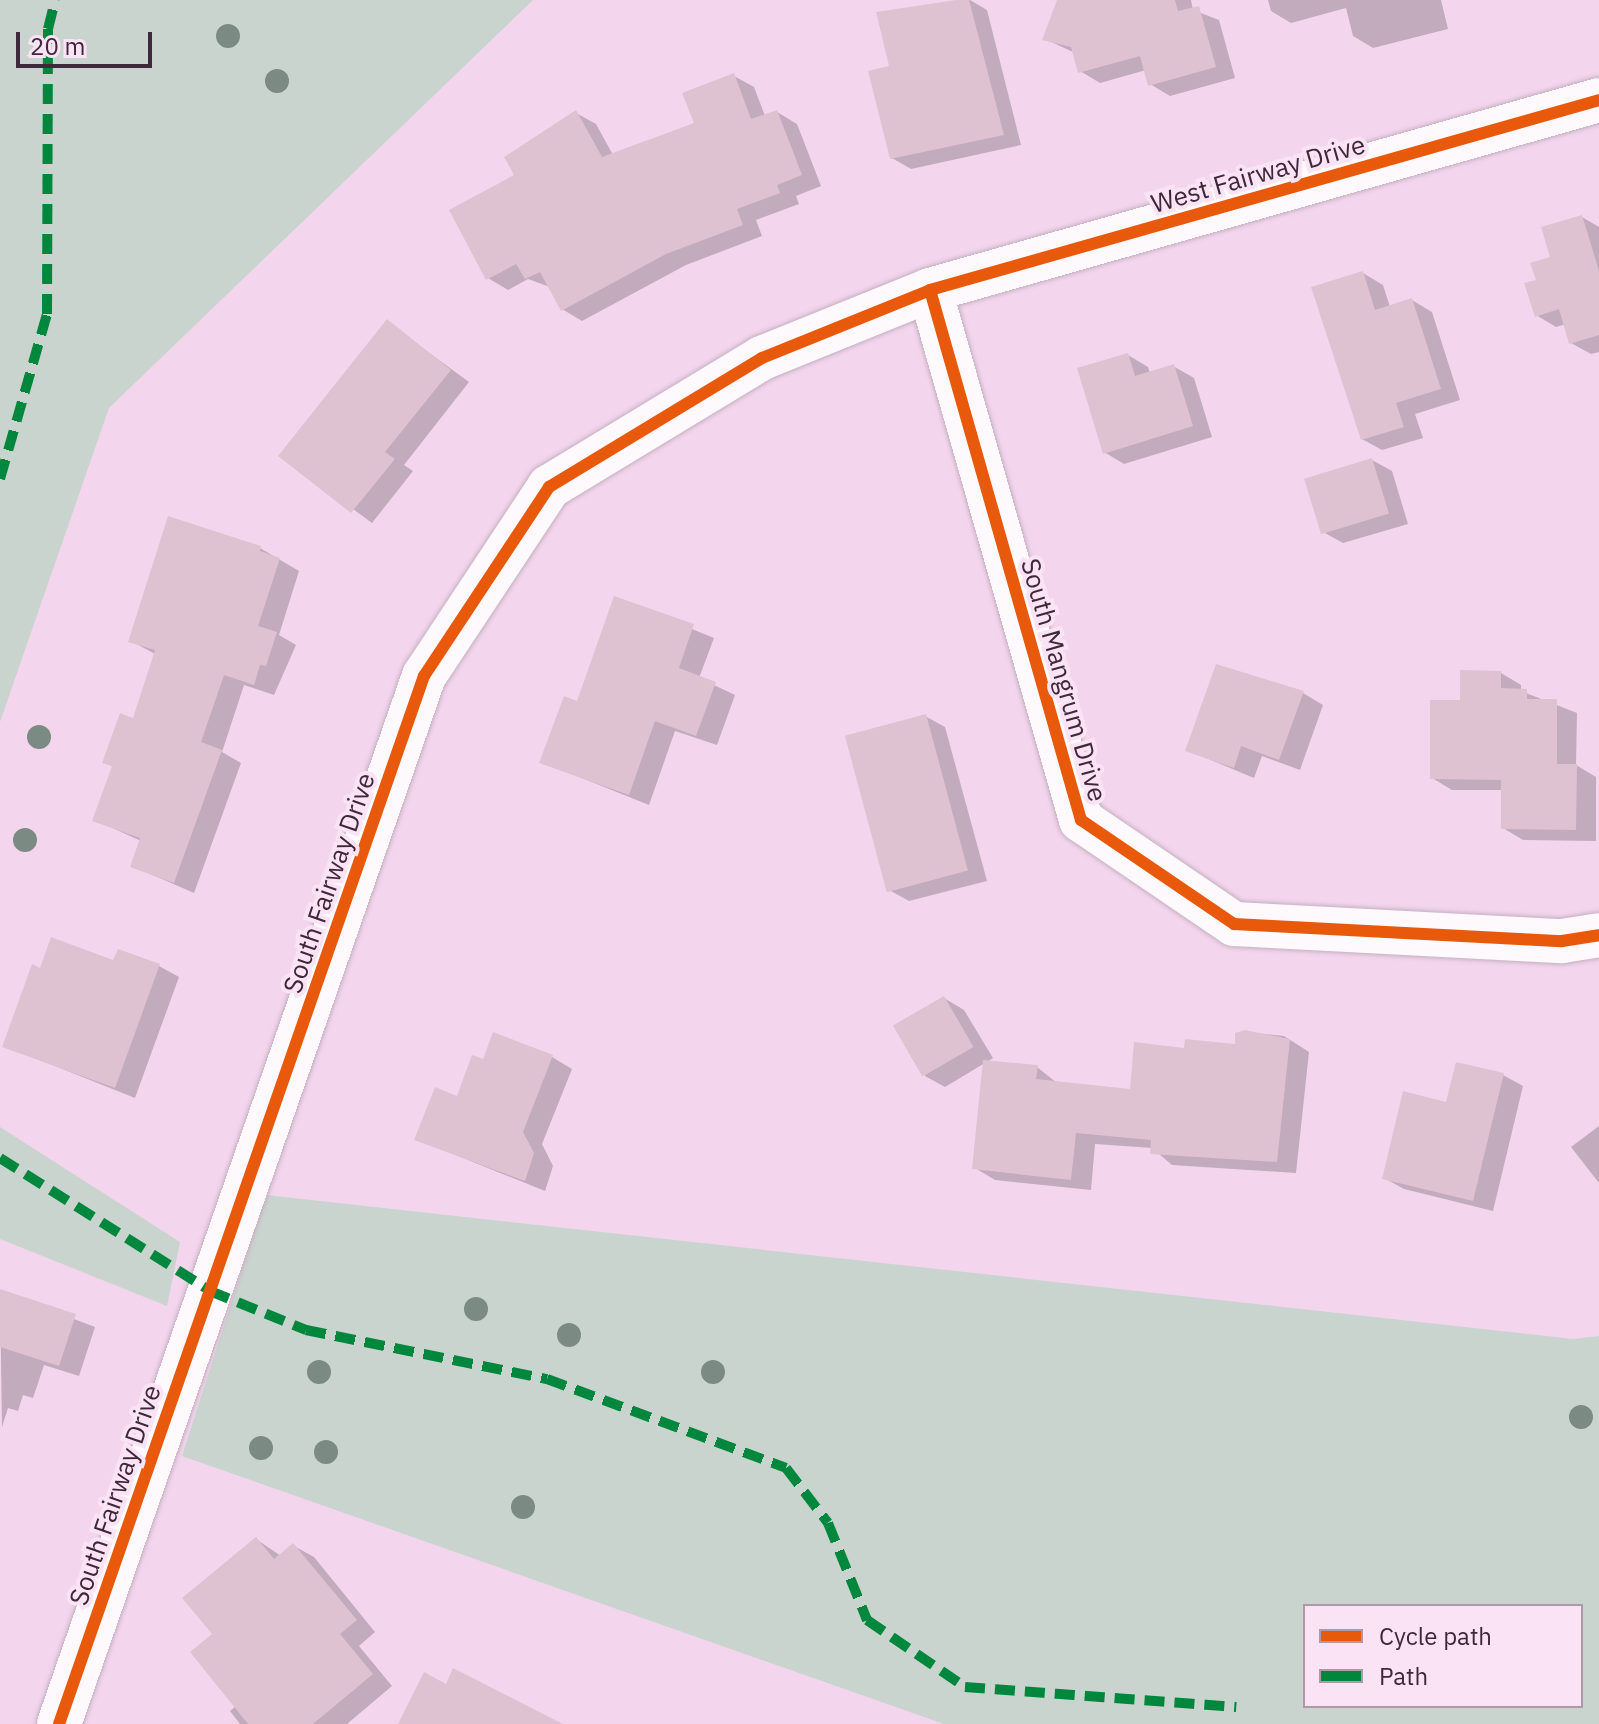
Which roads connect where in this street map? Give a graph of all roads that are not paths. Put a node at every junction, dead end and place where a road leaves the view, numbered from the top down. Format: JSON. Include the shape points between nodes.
{"nodes":[{"id":1,"x":1599,"y":100,"type":"edge"},
{"id":2,"x":930,"y":290,"type":"junction"},
{"id":3,"x":1580,"y":938,"type":"edge"},
{"id":4,"x":59,"y":1724,"type":"edge"}],
"edges":[{"from":1,"to":2,"type":"street","name":"West Fairway Drive"},
{"from":2,"to":3,"type":"street","name":"South Mangrum Drive","via":[[1081,820],[1234,924]]},
{"from":2,"to":4,"type":"street","name":"South Fairway Drive","via":[[762,358],[549,487],[424,676]]}]}
